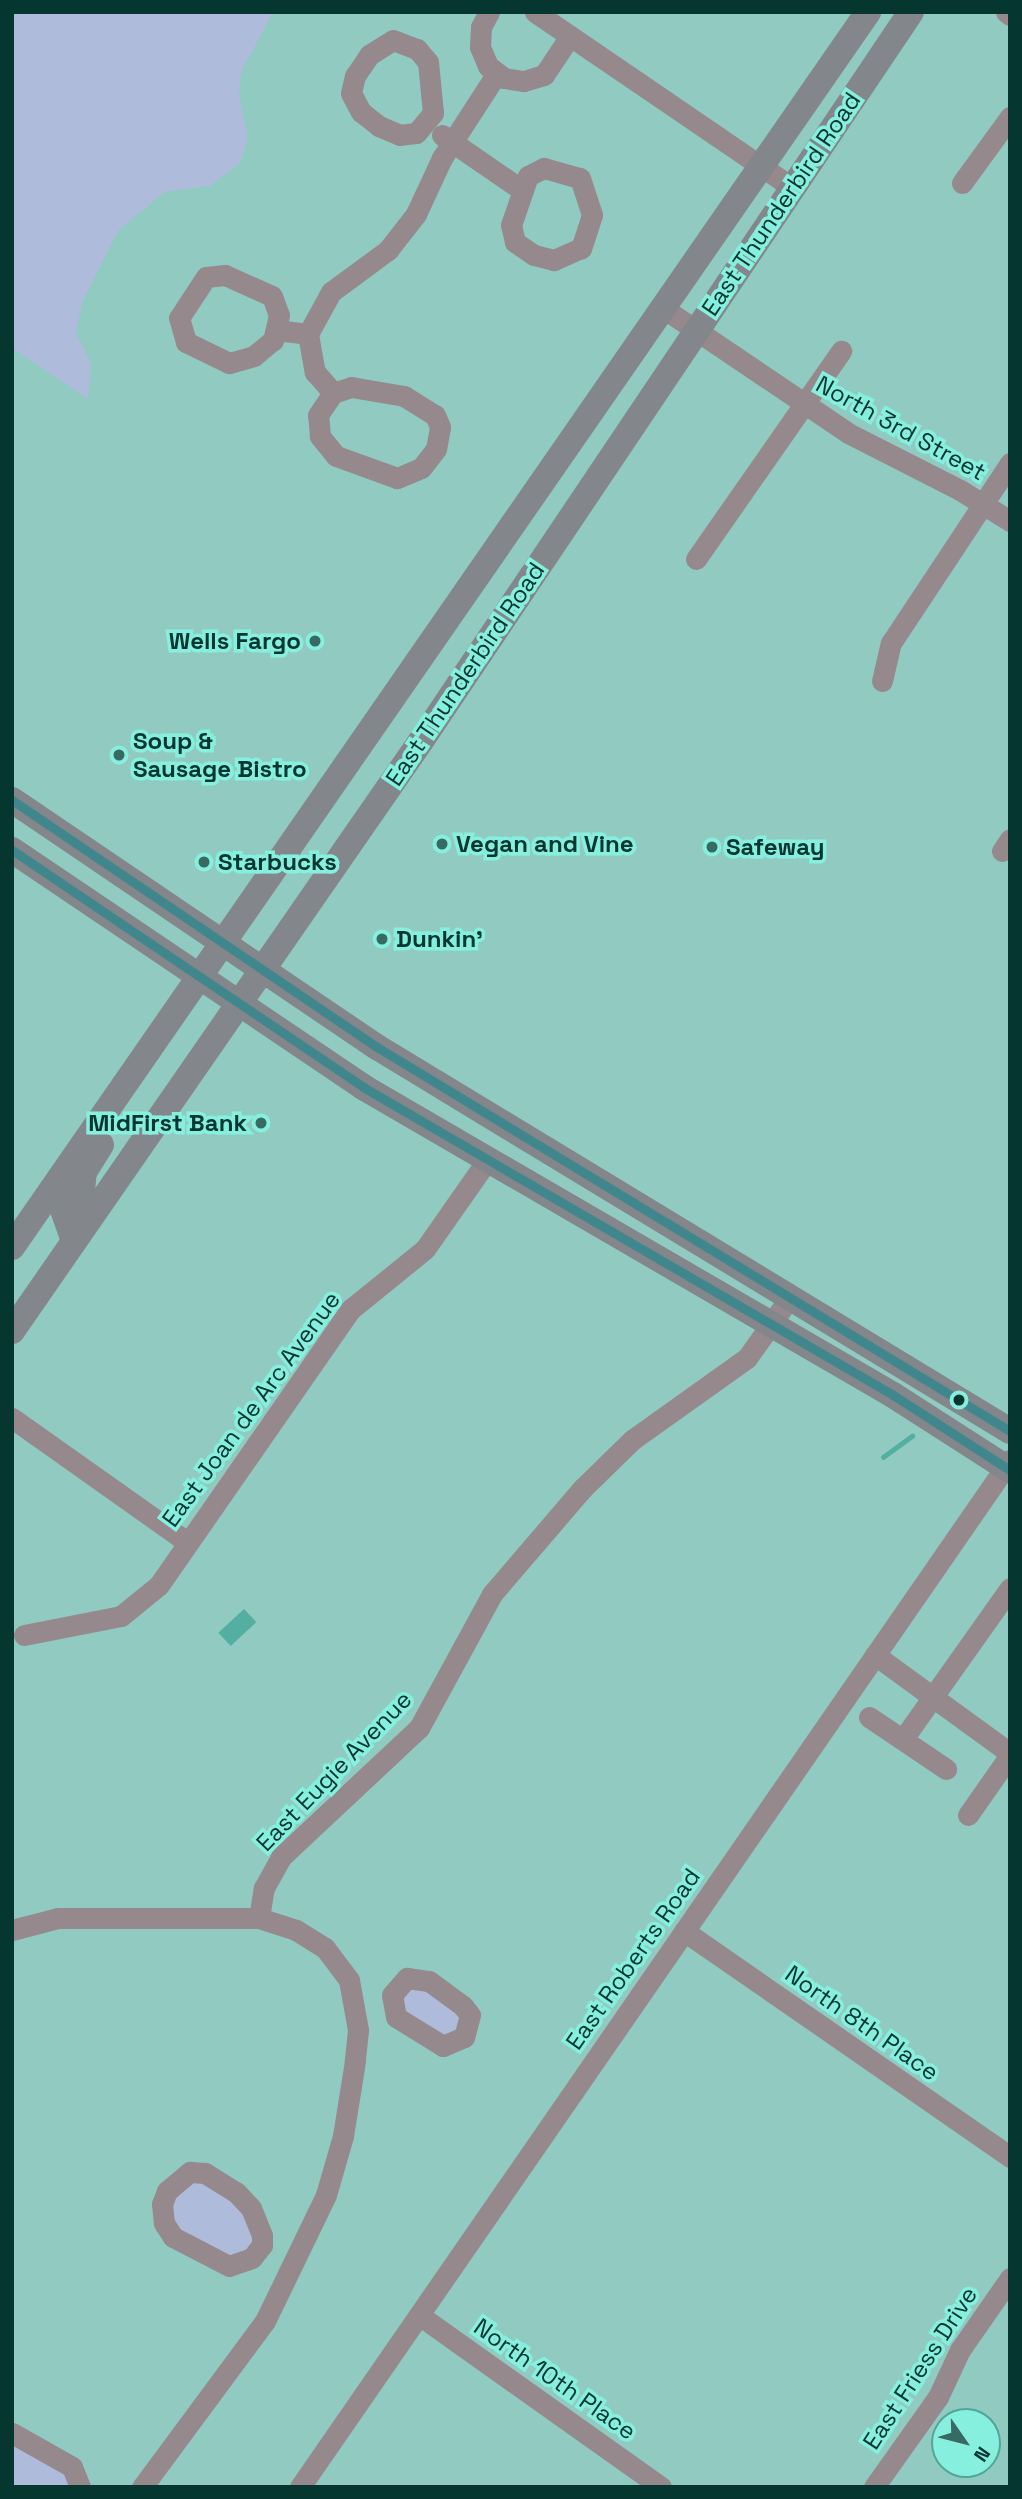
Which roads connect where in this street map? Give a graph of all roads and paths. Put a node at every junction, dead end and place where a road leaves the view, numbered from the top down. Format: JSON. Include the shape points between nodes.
{"nodes":[{"id":1,"x":489,"y":12,"type":"edge"},
{"id":2,"x":535,"y":12,"type":"edge"},
{"id":3,"x":868,"y":12,"type":"edge"},
{"id":4,"x":911,"y":12,"type":"edge"},
{"id":5,"x":570,"y":36,"type":"junction"},
{"id":6,"x":497,"y":73,"type":"junction"},
{"id":7,"x":1010,"y":117,"type":"edge"},
{"id":8,"x":427,"y":122,"type":"junction"},
{"id":9,"x":452,"y":142,"type":"junction"},
{"id":10,"x":760,"y":166,"type":"junction"},
{"id":11,"x":962,"y":183,"type":"dead end"},
{"id":12,"x":793,"y":188,"type":"junction"},
{"id":13,"x":522,"y":190,"type":"junction"},
{"id":14,"x":663,"y":308,"type":"junction"},
{"id":15,"x":276,"y":330,"type":"junction"},
{"id":16,"x":696,"y":330,"type":"junction"},
{"id":17,"x":308,"y":334,"type":"junction"},
{"id":18,"x":841,"y":351,"type":"dead end"},
{"id":19,"x":332,"y":393,"type":"junction"},
{"id":20,"x":803,"y":404,"type":"junction"},
{"id":21,"x":1010,"y":463,"type":"edge"},
{"id":22,"x":985,"y":506,"type":"junction"},
{"id":23,"x":1010,"y":521,"type":"edge"},
{"id":24,"x":696,"y":559,"type":"dead end"},
{"id":25,"x":882,"y":681,"type":"dead end"},
{"id":26,"x":12,"y":800,"type":"edge"},
{"id":27,"x":12,"y":850,"type":"edge"},
{"id":28,"x":222,"y":942,"type":"junction"},
{"id":29,"x":262,"y":969,"type":"junction"},
{"id":30,"x":198,"y":976,"type":"junction"},
{"id":31,"x":239,"y":1003,"type":"junction"},
{"id":32,"x":136,"y":1066,"type":"junction"},
{"id":33,"x":488,"y":1159,"type":"junction"},
{"id":34,"x":55,"y":1187,"type":"junction"},
{"id":35,"x":90,"y":1218,"type":"junction"},
{"id":36,"x":74,"y":1241,"type":"junction"},
{"id":37,"x":12,"y":1247,"type":"edge"},
{"id":38,"x":790,"y":1297,"type":"junction"},
{"id":39,"x":772,"y":1328,"type":"junction"},
{"id":40,"x":12,"y":1331,"type":"edge"},
{"id":41,"x":12,"y":1418,"type":"edge"},
{"id":42,"x":1010,"y":1431,"type":"edge"},
{"id":43,"x":1008,"y":1466,"type":"edge"},
{"id":44,"x":187,"y":1542,"type":"junction"},
{"id":45,"x":1010,"y":1588,"type":"edge"},
{"id":46,"x":24,"y":1635,"type":"dead end"},
{"id":47,"x":875,"y":1655,"type":"junction"},
{"id":48,"x":934,"y":1698,"type":"junction"},
{"id":49,"x":869,"y":1717,"type":"dead end"},
{"id":50,"x":903,"y":1739,"type":"junction"},
{"id":51,"x":1010,"y":1754,"type":"edge"},
{"id":52,"x":946,"y":1769,"type":"dead end"},
{"id":53,"x":968,"y":1815,"type":"dead end"},
{"id":54,"x":259,"y":1918,"type":"junction"},
{"id":55,"x":12,"y":1930,"type":"edge"},
{"id":56,"x":684,"y":1931,"type":"junction"},
{"id":57,"x":391,"y":2007,"type":"dead end"},
{"id":58,"x":355,"y":2010,"type":"junction"},
{"id":59,"x":1010,"y":2157,"type":"edge"},
{"id":60,"x":261,"y":2245,"type":"junction"},
{"id":61,"x":296,"y":2262,"type":"junction"},
{"id":62,"x":1010,"y":2278,"type":"edge"},
{"id":63,"x":419,"y":2315,"type":"junction"},
{"id":64,"x":12,"y":2433,"type":"edge"},
{"id":65,"x":79,"y":2487,"type":"edge"},
{"id":66,"x":142,"y":2487,"type":"edge"},
{"id":67,"x":300,"y":2487,"type":"edge"},
{"id":68,"x":661,"y":2487,"type":"edge"},
{"id":69,"x":874,"y":2487,"type":"edge"}],
"edges":[{"from":1,"to":6,"type":"street","via":[[481,27],[480,47]]},
{"from":2,"to":5,"type":"street"},
{"from":3,"to":10,"type":"main road","name":"East Thunderbird Road"},
{"from":4,"to":12,"type":"main road","name":"East Thunderbird Road"},
{"from":5,"to":6,"type":"street","via":[[544,75],[524,81]]},
{"from":5,"to":10,"type":"street"},
{"from":6,"to":9,"type":"street"},
{"from":7,"to":11,"type":"street"},
{"from":8,"to":8,"type":"street","via":[[433,113],[428,62],[417,49],[393,40],[372,52],[355,76],[351,93],[361,113],[400,135],[416,133]]},
{"from":8,"to":9,"type":"street"},
{"from":9,"to":13,"type":"street"},
{"from":9,"to":17,"type":"street","via":[[401,236],[331,292]]},
{"from":10,"to":12,"type":"street"},
{"from":10,"to":14,"type":"main road","name":"East Thunderbird Road"},
{"from":12,"to":16,"type":"main road","name":"East Thunderbird Road"},
{"from":13,"to":13,"type":"street","via":[[511,225],[515,242],[534,256],[554,260],[581,248],[592,215],[580,178],[544,168],[527,176]]},
{"from":14,"to":16,"type":"street","name":"North 3rd Street"},
{"from":14,"to":28,"type":"main road","name":"East Thunderbird Road"},
{"from":15,"to":15,"type":"street","via":[[279,315],[272,296],[232,275],[206,277],[179,318],[186,342],[229,363],[254,356],[273,340]]},
{"from":15,"to":17,"type":"street"},
{"from":16,"to":20,"type":"street","name":"North 3rd Street"},
{"from":16,"to":29,"type":"main road","name":"East Thunderbird Road"},
{"from":17,"to":19,"type":"street","via":[[315,372]]},
{"from":18,"to":20,"type":"street"},
{"from":19,"to":19,"type":"street","via":[[318,415],[320,436],[336,456],[352,465],[397,478],[421,468],[436,449],[440,427],[424,405],[351,387]]},
{"from":20,"to":22,"type":"street","name":"North 3rd Street"},
{"from":20,"to":24,"type":"street"},
{"from":21,"to":22,"type":"street"},
{"from":22,"to":23,"type":"street","name":"North 3rd Street"},
{"from":22,"to":25,"type":"street","via":[[891,643]]},
{"from":26,"to":28,"type":"main road"},
{"from":27,"to":30,"type":"main road"},
{"from":28,"to":29,"type":"main road"},
{"from":28,"to":30,"type":"main road","name":"East Thunderbird Road"},
{"from":29,"to":31,"type":"main road","name":"East Thunderbird Road"},
{"from":29,"to":38,"type":"main road","via":[[377,1047]]},
{"from":30,"to":31,"type":"main road"},
{"from":30,"to":32,"type":"main road","name":"East Thunderbird Road"},
{"from":31,"to":33,"type":"main road","via":[[363,1087]]},
{"from":31,"to":35,"type":"main road","name":"East Thunderbird Road"},
{"from":32,"to":34,"type":"main road","name":"East Thunderbird Road"},
{"from":32,"to":35,"type":"main road","via":[[128,1105],[84,1172],[82,1190]]},
{"from":33,"to":39,"type":"main road"},
{"from":33,"to":44,"type":"street","name":"East Joan de Arc Avenue","via":[[425,1249],[351,1310]]},
{"from":34,"to":36,"type":"main road"},
{"from":34,"to":37,"type":"main road","name":"East Thunderbird Road"},
{"from":35,"to":36,"type":"main road","name":"East Thunderbird Road"},
{"from":36,"to":40,"type":"main road","name":"East Thunderbird Road"},
{"from":38,"to":39,"type":"street","name":"East Eugie Avenue"},
{"from":38,"to":42,"type":"main road"},
{"from":39,"to":43,"type":"main road"},
{"from":39,"to":54,"type":"street","name":"East Eugie Avenue","via":[[747,1358],[632,1440],[583,1488],[492,1594],[419,1728],[281,1857],[264,1888]]},
{"from":41,"to":44,"type":"street"},
{"from":43,"to":47,"type":"street","name":"East Roberts Road"},
{"from":44,"to":46,"type":"street","name":"East Joan de Arc Avenue","via":[[159,1585],[121,1616]]},
{"from":45,"to":48,"type":"street"},
{"from":47,"to":48,"type":"street"},
{"from":47,"to":56,"type":"street","name":"East Roberts Road"},
{"from":48,"to":50,"type":"street"},
{"from":48,"to":51,"type":"street"},
{"from":49,"to":50,"type":"street"},
{"from":50,"to":52,"type":"street"},
{"from":51,"to":53,"type":"street"},
{"from":54,"to":55,"type":"street","via":[[58,1918]]},
{"from":54,"to":58,"type":"street","via":[[296,1930],[326,1948],[349,1980]]},
{"from":56,"to":59,"type":"street","name":"North 8th Place"},
{"from":56,"to":63,"type":"street","name":"East Roberts Road"},
{"from":57,"to":58,"type":"street"},
{"from":58,"to":61,"type":"street","via":[[355,2061],[343,2136],[326,2195]]},
{"from":60,"to":60,"type":"street","via":[[259,2222],[251,2208],[236,2192],[205,2173],[190,2172],[167,2191],[164,2223],[173,2237],[212,2260],[240,2265]]},
{"from":60,"to":61,"type":"street"},
{"from":61,"to":66,"type":"street","via":[[265,2321]]},
{"from":62,"to":69,"type":"street","name":"East Friess Drive","via":[[960,2350],[938,2397]]},
{"from":63,"to":67,"type":"street","name":"East Roberts Road"},
{"from":63,"to":68,"type":"street","name":"North 10th Place"},
{"from":64,"to":65,"type":"street","via":[[72,2467]]}]}
